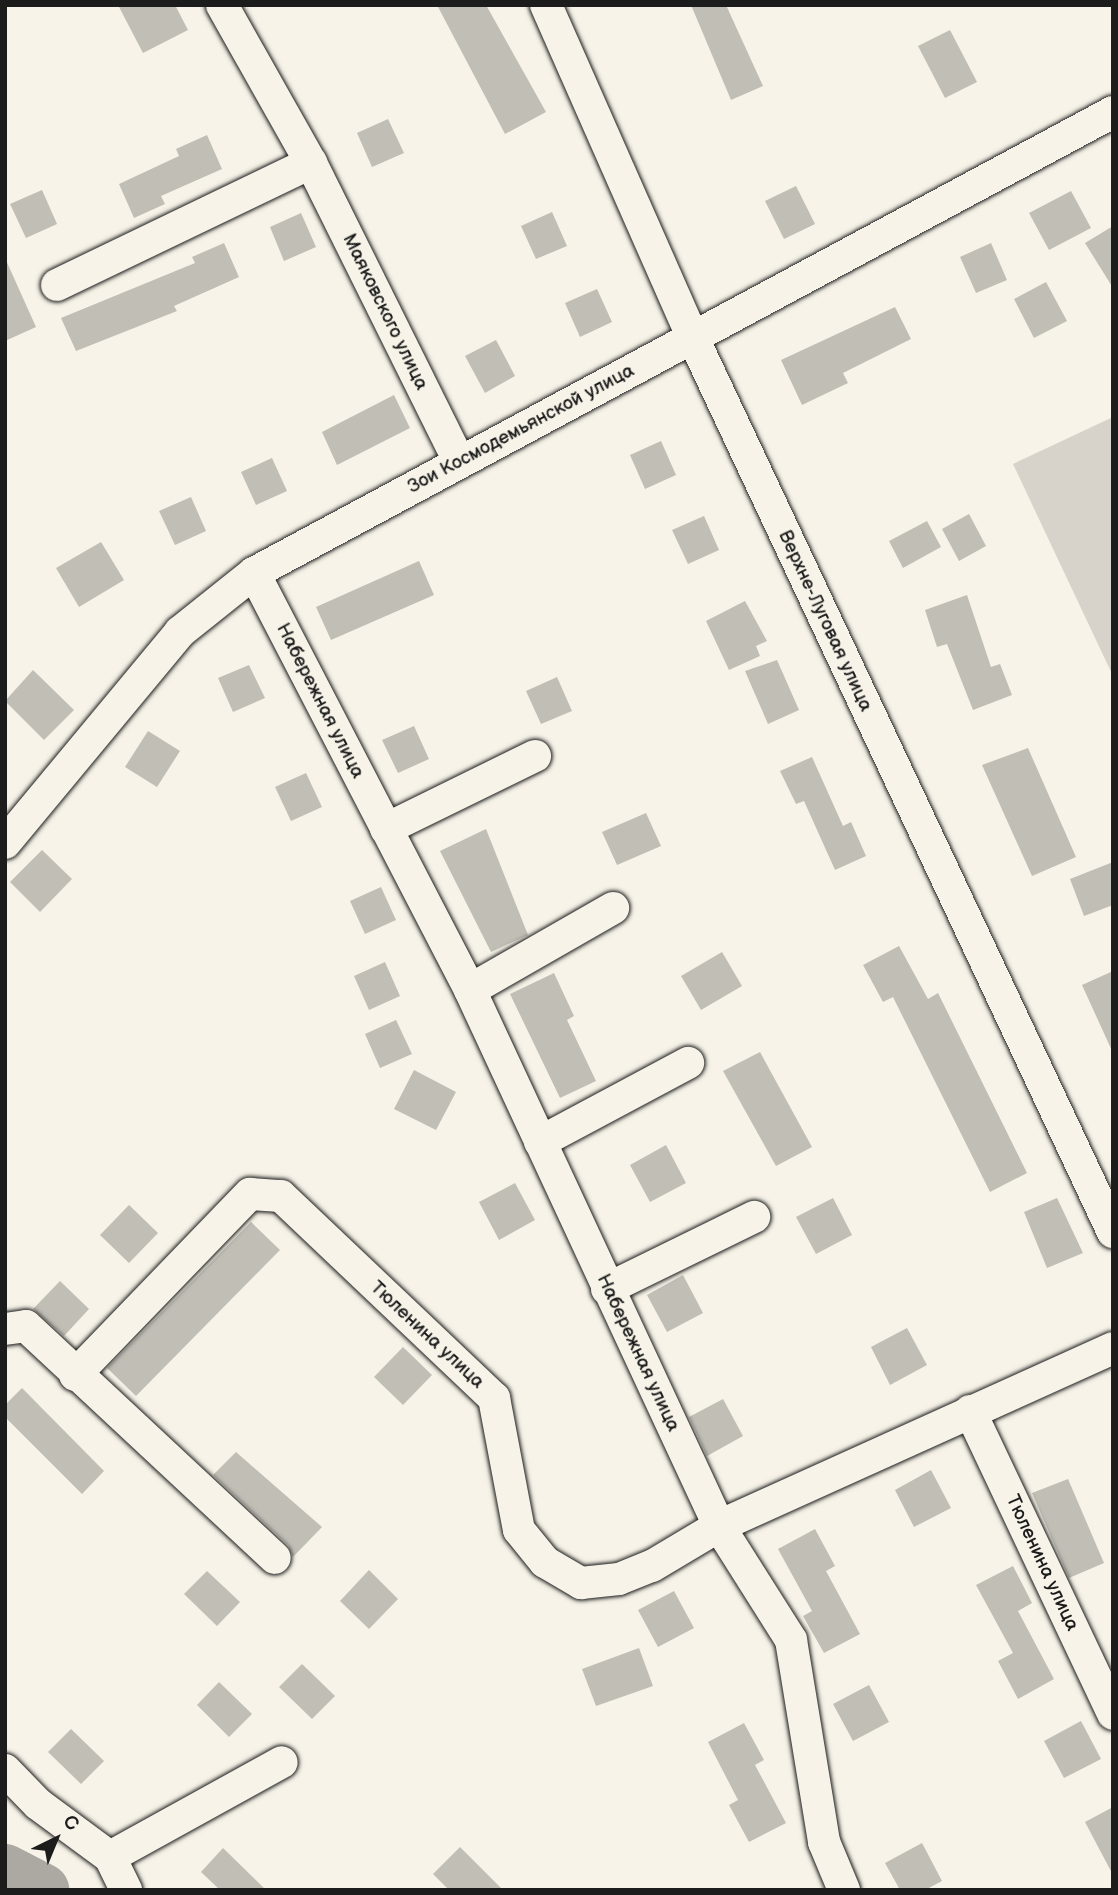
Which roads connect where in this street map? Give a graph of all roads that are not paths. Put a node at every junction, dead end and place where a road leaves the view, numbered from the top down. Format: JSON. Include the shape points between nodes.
{"nodes":[{"id":1,"x":222,"y":5,"type":"edge"},
{"id":2,"x":545,"y":5,"type":"edge"},
{"id":3,"x":1113,"y":112,"type":"edge"},
{"id":4,"x":311,"y":163,"type":"junction"},
{"id":5,"x":57,"y":285,"type":"dead end"},
{"id":6,"x":693,"y":338,"type":"junction"},
{"id":7,"x":459,"y":461,"type":"junction"},
{"id":8,"x":254,"y":573,"type":"junction"},
{"id":9,"x":536,"y":756,"type":"dead end"},
{"id":10,"x":386,"y":829,"type":"junction"},
{"id":11,"x":5,"y":843,"type":"edge"},
{"id":12,"x":612,"y":908,"type":"dead end"},
{"id":13,"x":470,"y":990,"type":"junction"},
{"id":14,"x":688,"y":1063,"type":"dead end"},
{"id":15,"x":540,"y":1142,"type":"junction"},
{"id":16,"x":754,"y":1217,"type":"dead end"},
{"id":17,"x":1113,"y":1233,"type":"edge"},
{"id":18,"x":607,"y":1289,"type":"junction"},
{"id":19,"x":5,"y":1329,"type":"edge"},
{"id":20,"x":1113,"y":1348,"type":"edge"},
{"id":21,"x":75,"y":1375,"type":"junction"},
{"id":22,"x":970,"y":1411,"type":"junction"},
{"id":23,"x":719,"y":1526,"type":"junction"},
{"id":24,"x":275,"y":1558,"type":"dead end"},
{"id":25,"x":1113,"y":1714,"type":"edge"},
{"id":26,"x":282,"y":1762,"type":"dead end"},
{"id":27,"x":5,"y":1770,"type":"edge"},
{"id":28,"x":110,"y":1857,"type":"junction"},
{"id":29,"x":126,"y":1890,"type":"edge"},
{"id":30,"x":844,"y":1890,"type":"edge"}],
"edges":[{"from":1,"to":4,"type":"street","name":"Маяковского улица"},
{"from":2,"to":6,"type":"street","name":"Верхне-Луговая улица"},
{"from":3,"to":6,"type":"street","name":"Зои Космодемьянской улица"},
{"from":4,"to":5,"type":"street"},
{"from":4,"to":7,"type":"street","name":"Маяковского улица"},
{"from":6,"to":7,"type":"street","name":"Зои Космодемьянской улица"},
{"from":6,"to":17,"type":"street","name":"Верхне-Луговая улица"},
{"from":7,"to":8,"type":"street","name":"Зои Космодемьянской улица"},
{"from":8,"to":10,"type":"street","name":"Набережная улица"},
{"from":8,"to":11,"type":"street","name":"Зои Космодемьянской улица","via":[[180,632]]},
{"from":9,"to":10,"type":"street"},
{"from":10,"to":13,"type":"street","name":"Набережная улица"},
{"from":12,"to":13,"type":"street"},
{"from":13,"to":15,"type":"street","name":"Набережная улица"},
{"from":14,"to":15,"type":"street"},
{"from":15,"to":18,"type":"street","name":"Набережная улица"},
{"from":16,"to":18,"type":"street"},
{"from":18,"to":23,"type":"street","name":"Набережная улица"},
{"from":19,"to":21,"type":"street","via":[[26,1326]]},
{"from":20,"to":22,"type":"street","name":"Тюленина улица"},
{"from":21,"to":23,"type":"street","name":"Тюленина улица","via":[[250,1194],[281,1196],[494,1398],[519,1530],[545,1562],[581,1583],[619,1579],[652,1566]]},
{"from":21,"to":24,"type":"street"},
{"from":22,"to":23,"type":"street","name":"Тюленина улица"},
{"from":22,"to":25,"type":"street","name":"Тюленина улица"},
{"from":23,"to":30,"type":"street","name":"Набережная улица","via":[[791,1640],[824,1842]]},
{"from":26,"to":28,"type":"street"},
{"from":27,"to":28,"type":"street","via":[[38,1804]]},
{"from":28,"to":29,"type":"street"}]}
